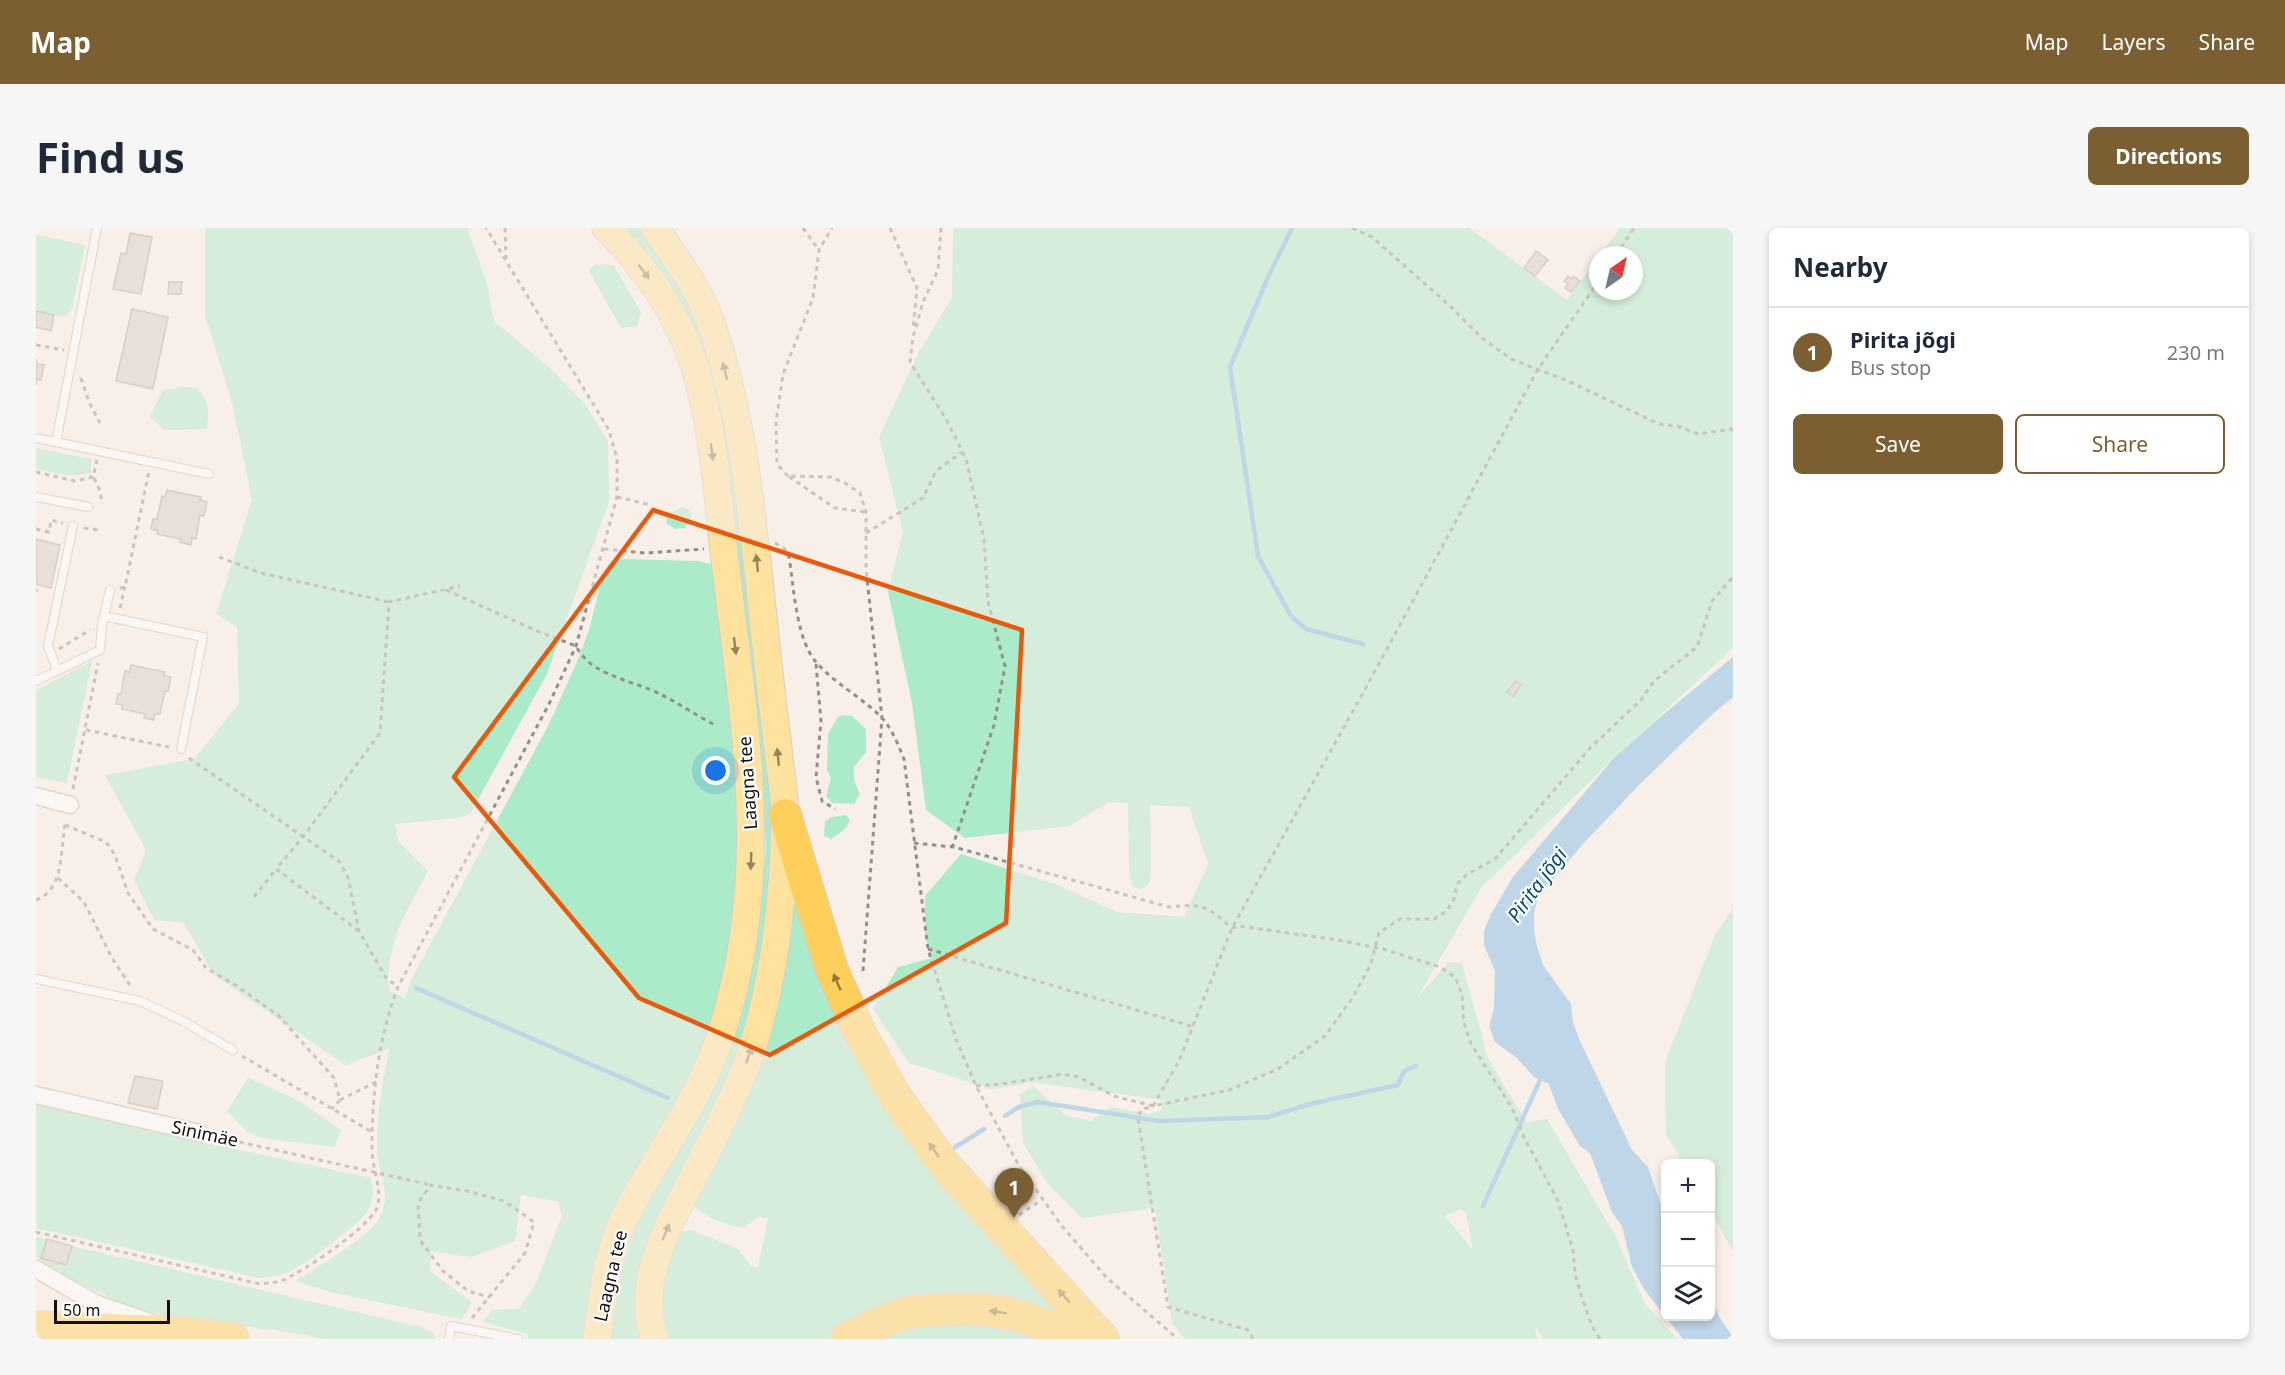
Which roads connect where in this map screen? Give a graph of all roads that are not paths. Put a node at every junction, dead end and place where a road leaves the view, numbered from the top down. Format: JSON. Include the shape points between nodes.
{"nodes":[{"id":1,"x":97,"y":228,"type":"edge"},
{"id":2,"x":606,"y":228,"type":"edge"},
{"id":3,"x":655,"y":228,"type":"edge"},
{"id":4,"x":36,"y":438,"type":"edge"},
{"id":5,"x":56,"y":442,"type":"junction"},
{"id":6,"x":210,"y":474,"type":"dead end"},
{"id":7,"x":36,"y":497,"type":"edge"},
{"id":8,"x":88,"y":507,"type":"dead end"},
{"id":9,"x":73,"y":526,"type":"dead end"},
{"id":10,"x":110,"y":590,"type":"road end"},
{"id":11,"x":103,"y":620,"type":"junction"},
{"id":12,"x":57,"y":670,"type":"junction"},
{"id":13,"x":36,"y":681,"type":"edge"},
{"id":14,"x":177,"y":748,"type":"road end"},
{"id":15,"x":36,"y":796,"type":"edge"},
{"id":16,"x":70,"y":805,"type":"road end"},
{"id":17,"x":785,"y":815,"type":"junction"},
{"id":18,"x":36,"y":979,"type":"edge"},
{"id":19,"x":233,"y":1050,"type":"road end"},
{"id":20,"x":36,"y":1095,"type":"edge"},
{"id":21,"x":200,"y":1133,"type":"road end"},
{"id":22,"x":36,"y":1269,"type":"edge"},
{"id":23,"x":36,"y":1327,"type":"edge"},
{"id":24,"x":182,"y":1333,"type":"junction"},
{"id":25,"x":233,"y":1339,"type":"edge"},
{"id":26,"x":448,"y":1339,"type":"edge"},
{"id":27,"x":518,"y":1339,"type":"edge"},
{"id":28,"x":597,"y":1339,"type":"edge"},
{"id":29,"x":655,"y":1339,"type":"edge"},
{"id":30,"x":847,"y":1339,"type":"edge"},
{"id":31,"x":1072,"y":1339,"type":"edge"},
{"id":32,"x":1103,"y":1339,"type":"edge"}],
"edges":[{"from":1,"to":5,"type":"lane"},
{"from":2,"to":28,"type":"main road","name":"Laagna tee","one_way":true,"via":[[646,274],[674,316],[696,369],[709,426],[749,766],[752,826],[748,917],[722,1033],[689,1104],[617,1235]]},
{"from":17,"to":3,"type":"main road","name":"Laagna tee","one_way":true,"via":[[749,487],[736,419],[710,321],[694,284]]},
{"from":4,"to":5,"type":"lane"},
{"from":5,"to":6,"type":"lane"},
{"from":7,"to":8,"type":"lane"},
{"from":9,"to":12,"type":"lane","via":[[48,646]]},
{"from":10,"to":11,"type":"lane"},
{"from":11,"to":12,"type":"lane","via":[[100,650]]},
{"from":11,"to":14,"type":"lane","via":[[117,619],[203,637]]},
{"from":12,"to":13,"type":"lane"},
{"from":15,"to":16,"type":"street"},
{"from":29,"to":17,"type":"main road","name":"Laagna tee","one_way":true,"via":[[650,1288],[665,1233],[731,1100],[756,1035],[771,969],[781,895]]},
{"from":32,"to":17,"type":"highway","one_way":true,"via":[[943,1163],[897,1099],[860,1033],[832,970]]},
{"from":18,"to":19,"type":"lane","via":[[140,1001]]},
{"from":20,"to":21,"type":"street","name":"Sinimäe"},
{"from":22,"to":24,"type":"street","via":[[95,1303]]},
{"from":23,"to":24,"type":"highway"},
{"from":24,"to":25,"type":"highway"},
{"from":26,"to":27,"type":"lane","via":[[451,1326]]},
{"from":31,"to":30,"type":"highway","one_way":true,"via":[[1051,1326],[998,1311],[957,1309],[913,1312],[878,1323]]}]}
